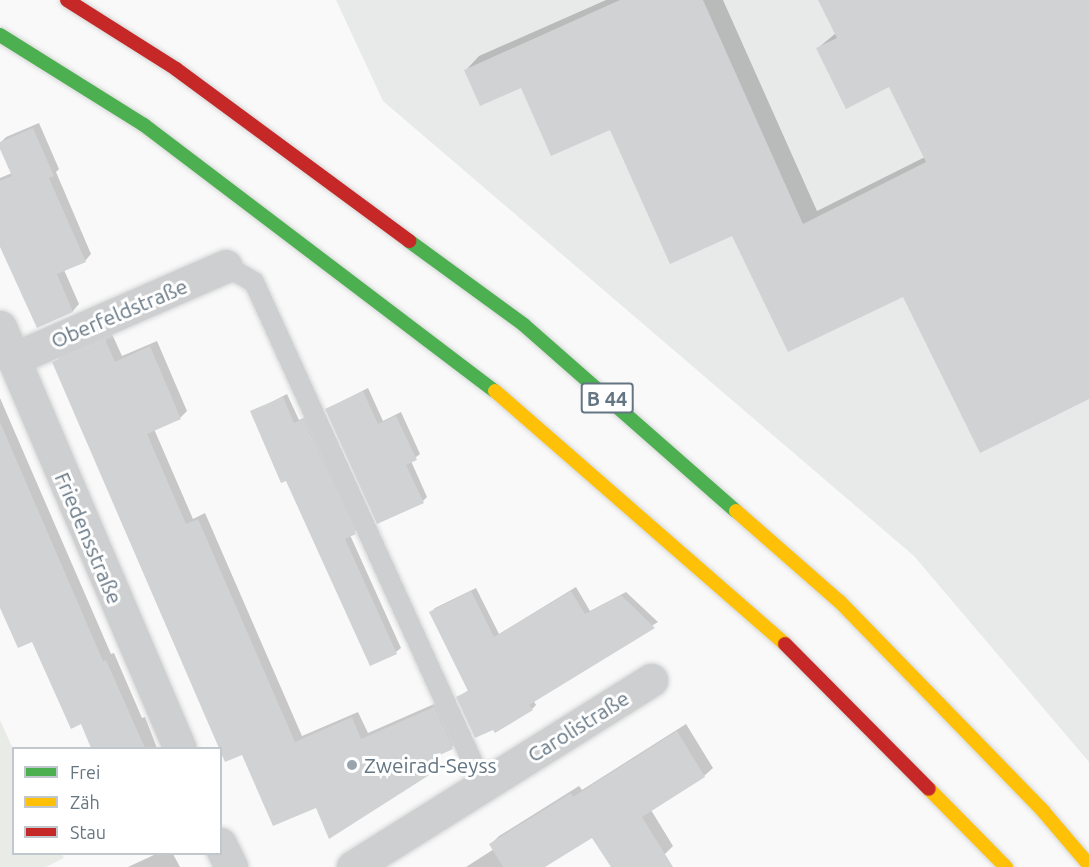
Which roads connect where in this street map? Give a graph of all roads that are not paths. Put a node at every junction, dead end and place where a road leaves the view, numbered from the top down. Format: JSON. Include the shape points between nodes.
{"nodes":[{"id":1,"x":67,"y":0,"type":"edge"},
{"id":2,"x":0,"y":35,"type":"edge"},
{"id":3,"x":226,"y":266,"type":"joint"},
{"id":4,"x":0,"y":327,"type":"edge"},
{"id":5,"x":13,"y":359,"type":"junction"},
{"id":6,"x":651,"y":680,"type":"dead end"},
{"id":7,"x":180,"y":747,"type":"edge"},
{"id":8,"x":483,"y":785,"type":"junction"},
{"id":9,"x":222,"y":848,"type":"edge"},
{"id":10,"x":1089,"y":865,"type":"edge"},
{"id":11,"x":231,"y":867,"type":"edge"},
{"id":12,"x":353,"y":867,"type":"edge"},
{"id":13,"x":1006,"y":867,"type":"edge"}],
"edges":[{"from":1,"to":10,"type":"highway","number":"B 44","via":[[176,69],[524,325],[840,602],[1043,811]]},
{"from":2,"to":13,"type":"highway","via":[[144,126],[482,379],[802,658]]},
{"from":3,"to":5,"type":"street","name":"Oberfeldstraße"},
{"from":3,"to":8,"type":"lane","via":[[254,282]]},
{"from":4,"to":5,"type":"street","name":"Friedensstraße"},
{"from":5,"to":7,"type":"street","name":"Friedensstraße"},
{"from":6,"to":8,"type":"street","name":"Carolistraße"},
{"from":8,"to":12,"type":"street","name":"Carolistraße"},
{"from":9,"to":11,"type":"street"}]}
